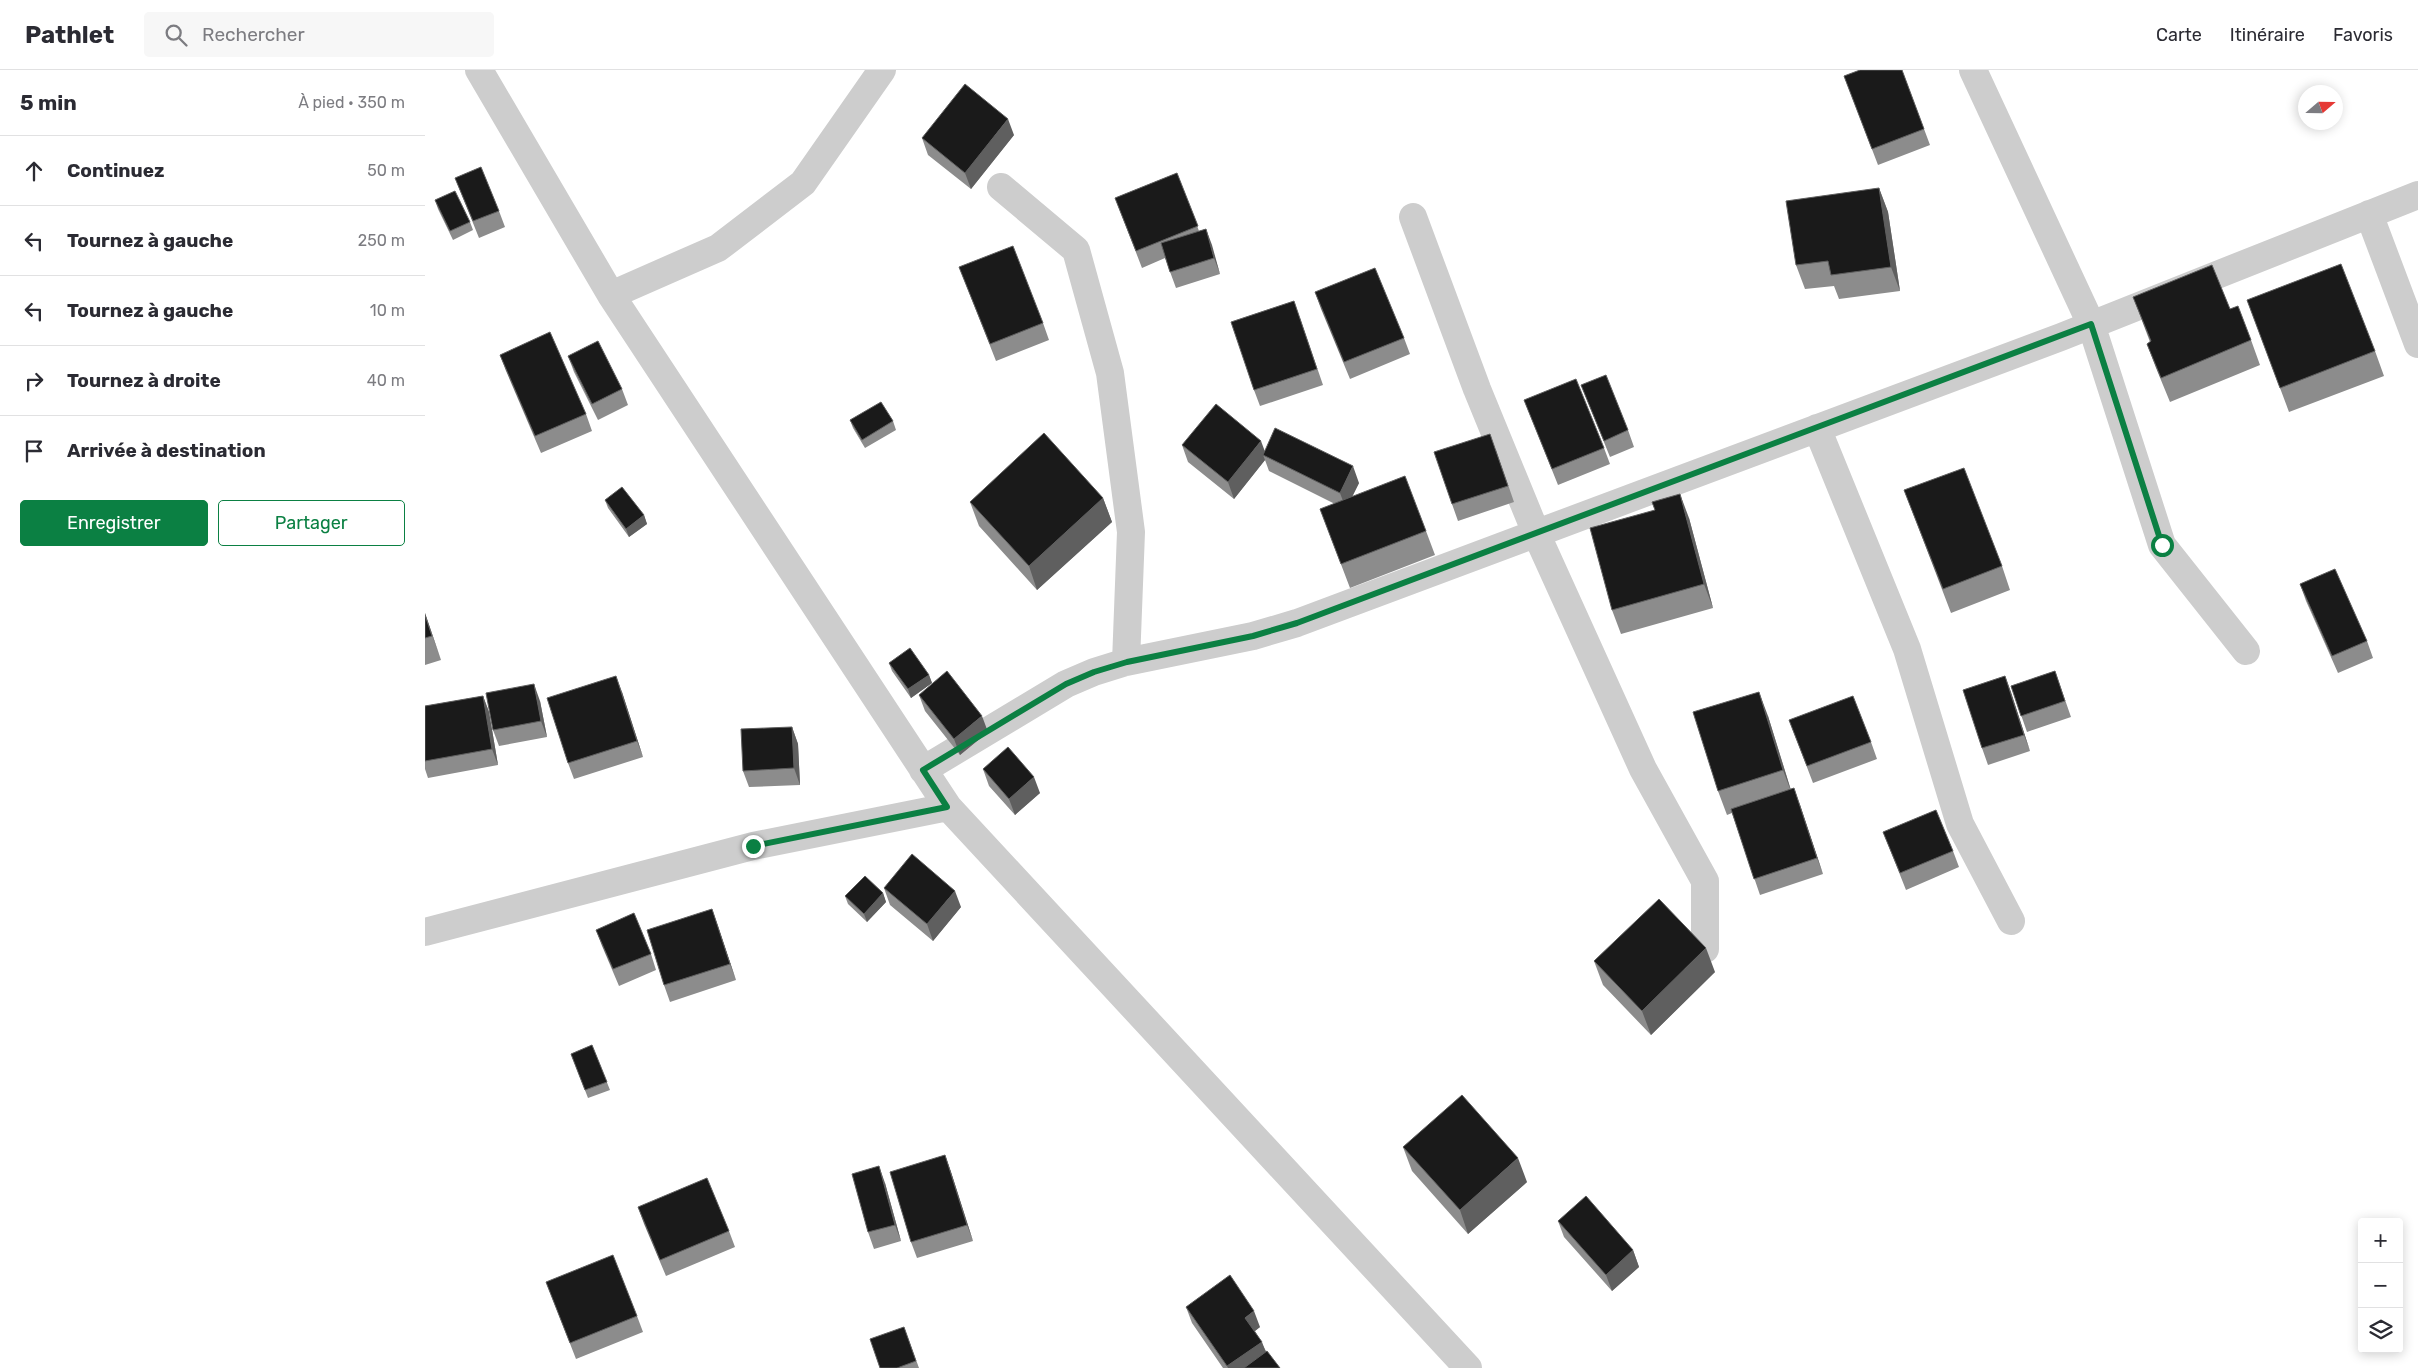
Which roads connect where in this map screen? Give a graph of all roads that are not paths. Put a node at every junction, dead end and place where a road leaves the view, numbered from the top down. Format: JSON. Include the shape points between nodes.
{"nodes":[{"id":1,"x":479,"y":70,"type":"edge"},
{"id":2,"x":882,"y":70,"type":"edge"},
{"id":3,"x":1973,"y":70,"type":"edge"},
{"id":4,"x":1001,"y":187,"type":"dead end"},
{"id":5,"x":2418,"y":195,"type":"edge"},
{"id":6,"x":2369,"y":214,"type":"junction"},
{"id":7,"x":1413,"y":217,"type":"dead end"},
{"id":8,"x":611,"y":295,"type":"junction"},
{"id":9,"x":2091,"y":324,"type":"junction"},
{"id":10,"x":2418,"y":344,"type":"edge"},
{"id":11,"x":1817,"y":428,"type":"junction"},
{"id":12,"x":1536,"y":533,"type":"junction"},
{"id":13,"x":2245,"y":651,"type":"dead end"},
{"id":14,"x":1127,"y":662,"type":"junction"},
{"id":15,"x":923,"y":770,"type":"junction"},
{"id":16,"x":947,"y":807,"type":"junction"},
{"id":17,"x":2011,"y":921,"type":"dead end"},
{"id":18,"x":425,"y":932,"type":"edge"},
{"id":19,"x":1705,"y":949,"type":"edge"},
{"id":20,"x":1468,"y":1368,"type":"edge"}],
"edges":[{"from":1,"to":8,"type":"street"},
{"from":2,"to":8,"type":"street","via":[[803,183],[718,248]]},
{"from":3,"to":9,"type":"street"},
{"from":4,"to":14,"type":"street","via":[[1076,250],[1110,373],[1131,532]]},
{"from":5,"to":6,"type":"street"},
{"from":6,"to":9,"type":"street"},
{"from":6,"to":10,"type":"street"},
{"from":7,"to":12,"type":"street","via":[[1477,389]]},
{"from":8,"to":15,"type":"street"},
{"from":9,"to":11,"type":"street"},
{"from":9,"to":13,"type":"street","via":[[2162,545]]},
{"from":11,"to":12,"type":"street"},
{"from":11,"to":17,"type":"street","via":[[1907,649],[1960,824]]},
{"from":12,"to":14,"type":"street","via":[[1297,623],[1253,636]]},
{"from":12,"to":19,"type":"street","via":[[1643,769],[1705,881]]},
{"from":14,"to":15,"type":"street","via":[[1066,684]]},
{"from":15,"to":16,"type":"street"},
{"from":16,"to":18,"type":"street","via":[[753,846]]},
{"from":16,"to":20,"type":"street"}]}
